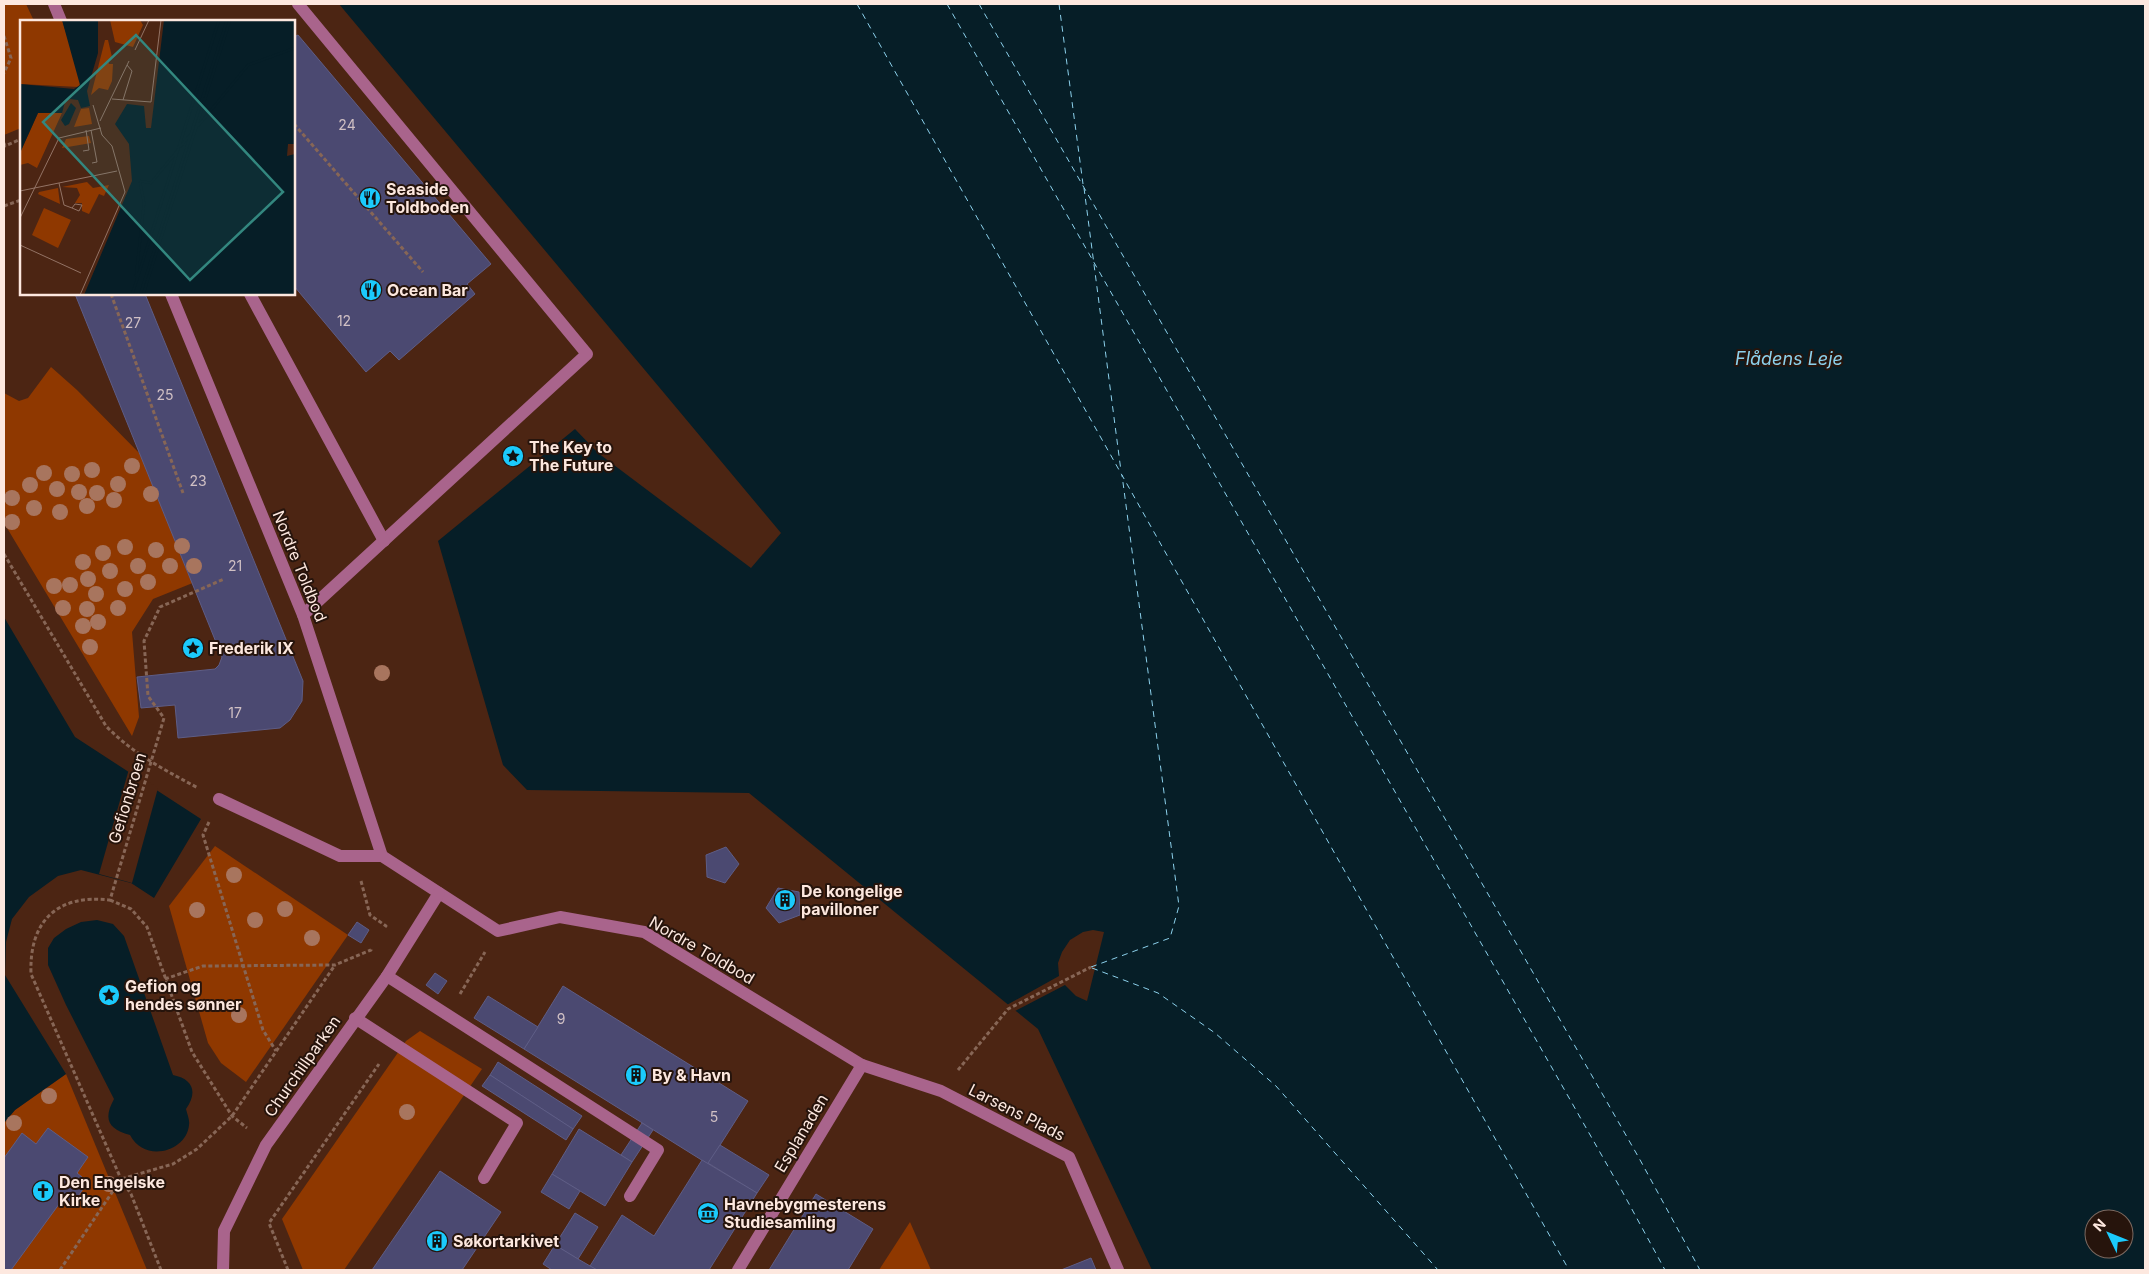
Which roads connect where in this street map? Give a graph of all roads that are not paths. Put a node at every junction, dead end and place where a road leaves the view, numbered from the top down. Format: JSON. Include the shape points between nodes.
{"nodes":[{"id":1,"x":54,"y":4,"type":"edge"},
{"id":2,"x":298,"y":4,"type":"edge"},
{"id":3,"x":61,"y":20,"type":"edge"},
{"id":4,"x":171,"y":295,"type":"edge"},
{"id":5,"x":251,"y":295,"type":"edge"},
{"id":6,"x":384,"y":541,"type":"junction"},
{"id":7,"x":303,"y":615,"type":"junction"},
{"id":8,"x":219,"y":799,"type":"road end"},
{"id":9,"x":382,"y":856,"type":"junction"},
{"id":10,"x":439,"y":892,"type":"junction"},
{"id":11,"x":387,"y":976,"type":"junction"},
{"id":12,"x":355,"y":1018,"type":"junction"},
{"id":13,"x":862,"y":1065,"type":"junction"},
{"id":14,"x":484,"y":1178,"type":"dead end"},
{"id":15,"x":630,"y":1196,"type":"dead end"},
{"id":16,"x":223,"y":1270,"type":"edge"},
{"id":17,"x":738,"y":1270,"type":"edge"},
{"id":18,"x":1118,"y":1270,"type":"edge"}],
"edges":[{"from":1,"to":3,"type":"street"},
{"from":2,"to":6,"type":"street","via":[[587,354]]},
{"from":4,"to":7,"type":"street","name":"Nordre Toldbod"},
{"from":5,"to":6,"type":"street"},
{"from":6,"to":7,"type":"street"},
{"from":7,"to":9,"type":"street","name":"Nordre Toldbod"},
{"from":8,"to":9,"type":"street","via":[[340,856]]},
{"from":9,"to":10,"type":"street"},
{"from":10,"to":11,"type":"street","name":"Churchillparken"},
{"from":10,"to":13,"type":"street","name":"Nordre Toldbod","via":[[498,931],[560,917],[644,932]]},
{"from":11,"to":12,"type":"street","name":"Churchillparken"},
{"from":11,"to":15,"type":"street","via":[[658,1150]]},
{"from":12,"to":14,"type":"street","via":[[517,1123]]},
{"from":12,"to":16,"type":"street","name":"Churchillparken","via":[[266,1145],[224,1231]]},
{"from":13,"to":17,"type":"street","name":"Esplanaden"},
{"from":13,"to":18,"type":"street","name":"Larsens Plads","via":[[941,1091],[1069,1157]]}]}
